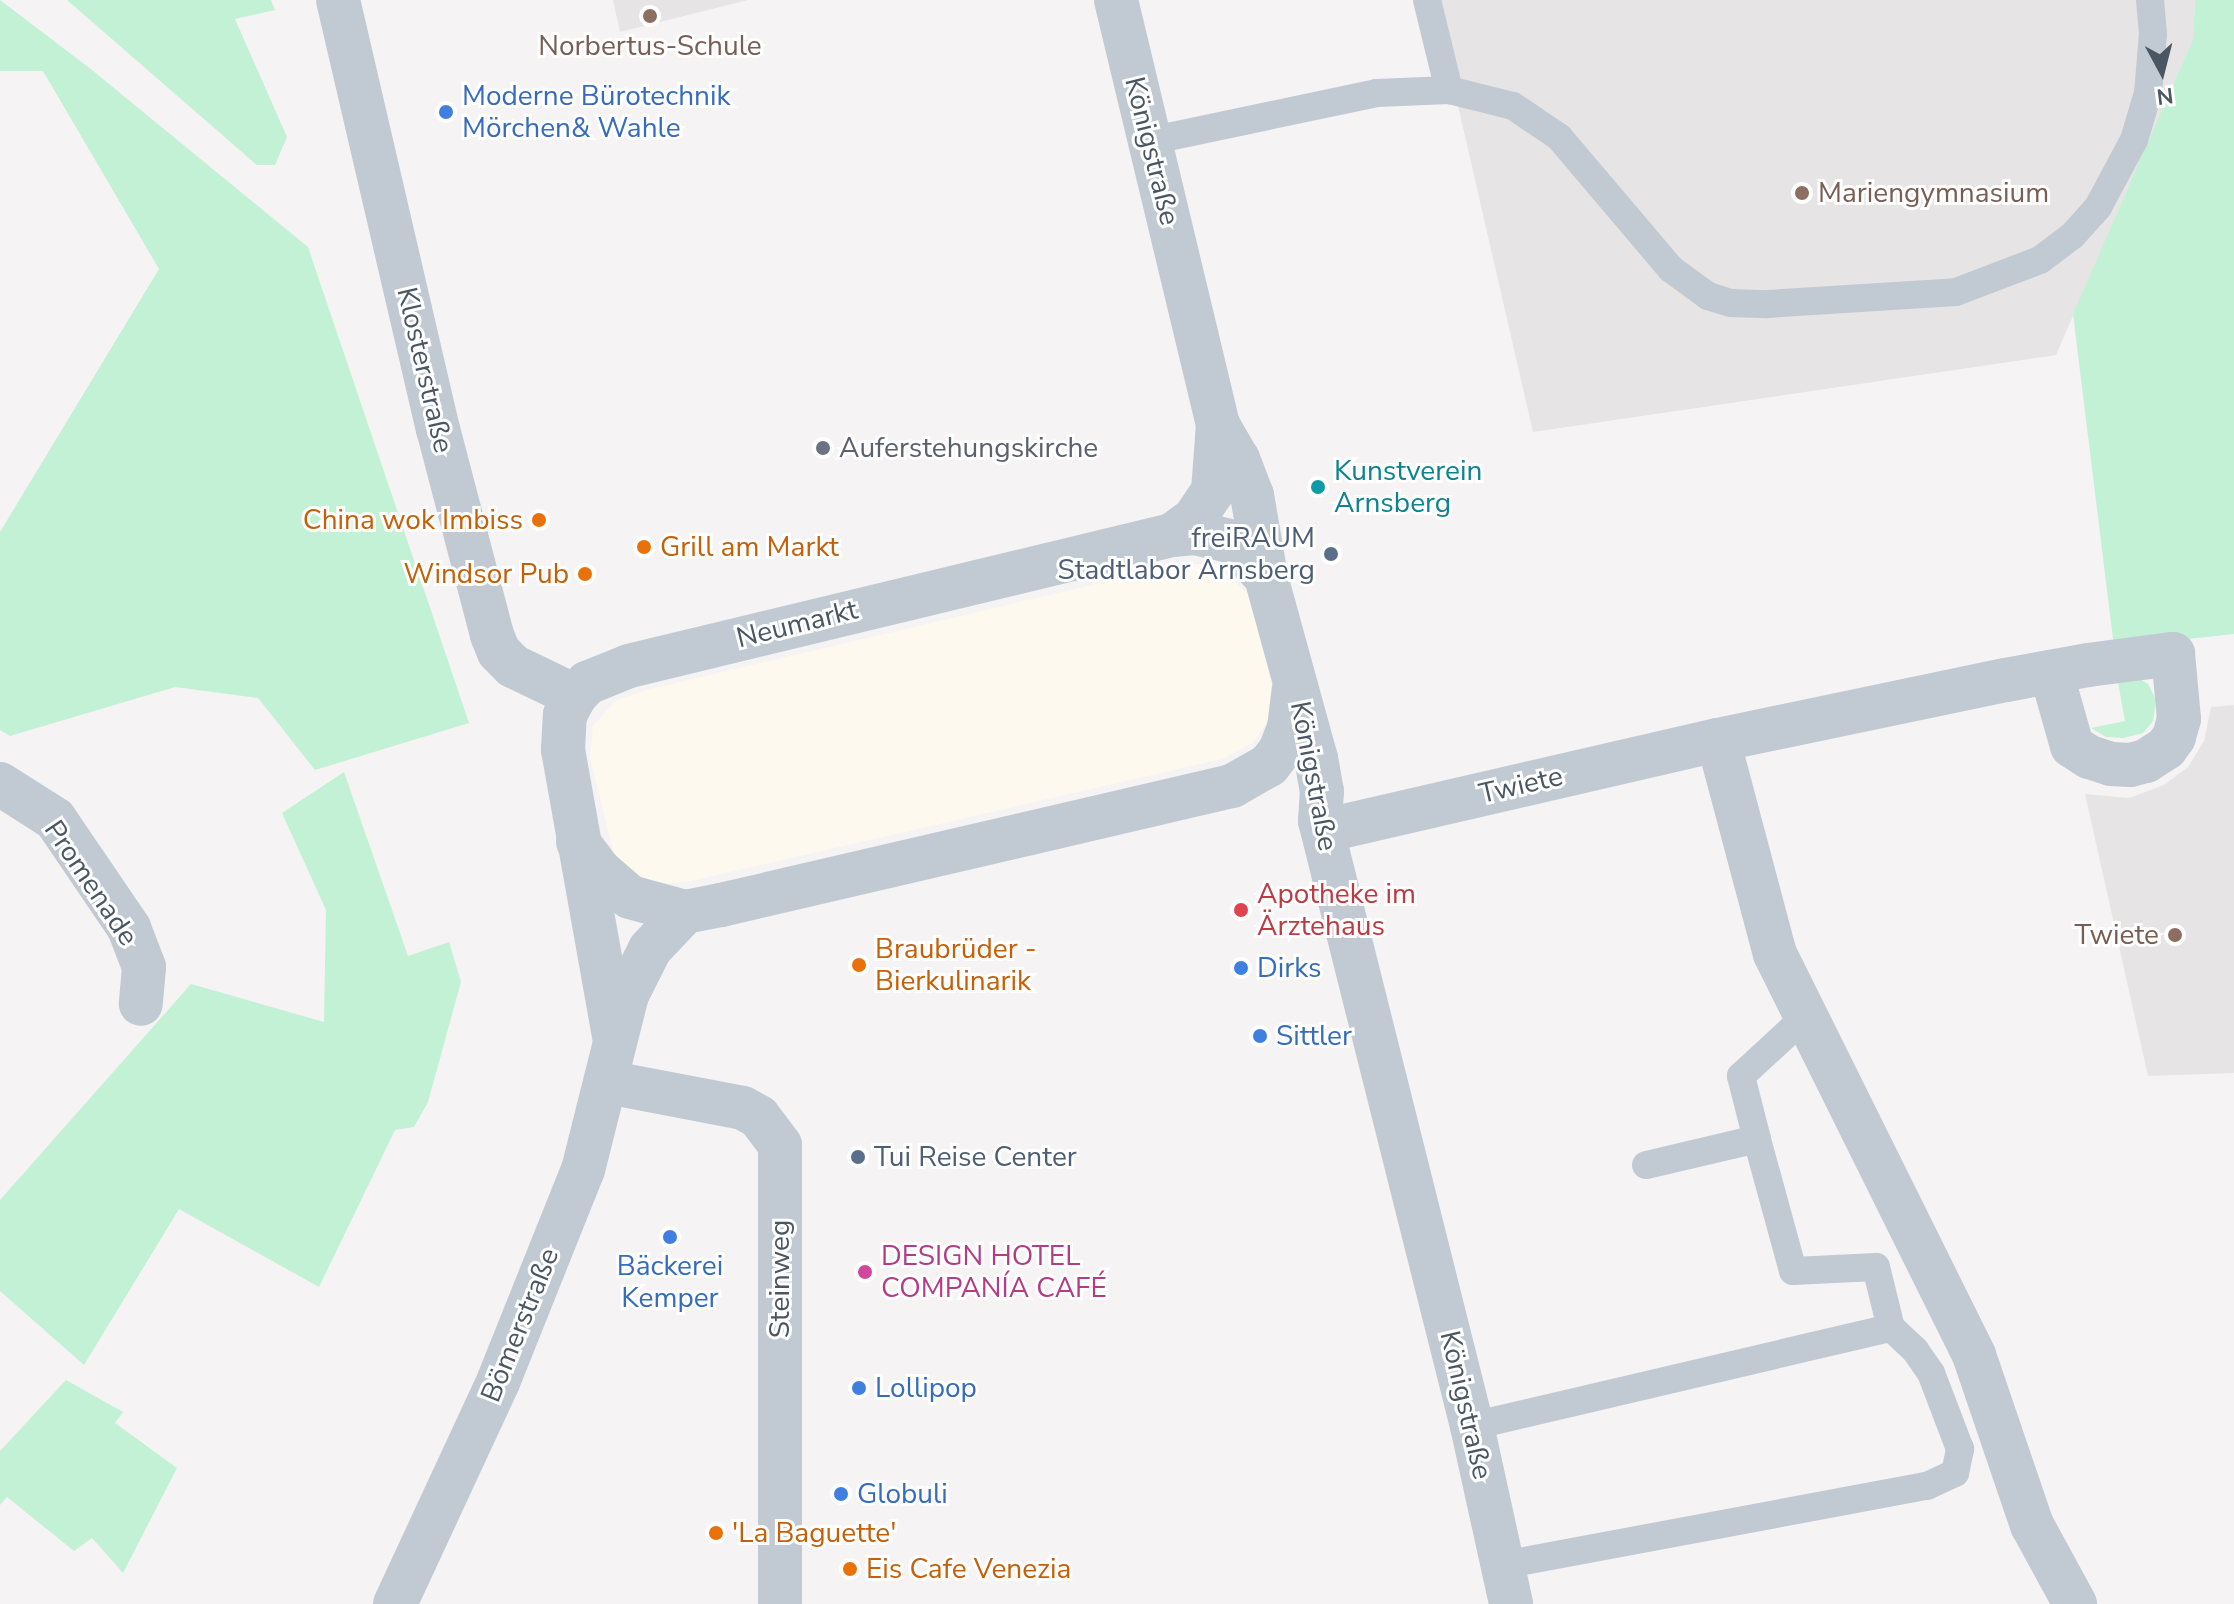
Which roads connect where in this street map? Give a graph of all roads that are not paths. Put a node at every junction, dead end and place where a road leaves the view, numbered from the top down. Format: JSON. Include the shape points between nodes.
{"nodes":[{"id":1,"x":338,"y":0,"type":"edge"},
{"id":2,"x":1116,"y":0,"type":"edge"},
{"id":3,"x":1427,"y":0,"type":"edge"},
{"id":4,"x":2150,"y":0,"type":"edge"},
{"id":5,"x":1449,"y":90,"type":"junction"},
{"id":6,"x":1149,"y":141,"type":"junction"},
{"id":7,"x":1218,"y":425,"type":"junction"},
{"id":8,"x":1172,"y":535,"type":"junction"},
{"id":9,"x":1266,"y":577,"type":"junction"},
{"id":10,"x":2051,"y":672,"type":"dead end"},
{"id":11,"x":1295,"y":683,"type":"junction"},
{"id":12,"x":575,"y":696,"type":"junction"},
{"id":13,"x":1718,"y":740,"type":"junction"},
{"id":14,"x":0,"y":784,"type":"edge"},
{"id":15,"x":1232,"y":786,"type":"junction"},
{"id":16,"x":1322,"y":826,"type":"junction"},
{"id":17,"x":577,"y":841,"type":"junction"},
{"id":18,"x":685,"y":912,"type":"junction"},
{"id":19,"x":141,"y":1004,"type":"dead end"},
{"id":20,"x":1805,"y":1017,"type":"junction"},
{"id":21,"x":614,"y":1036,"type":"junction"},
{"id":22,"x":607,"y":1082,"type":"junction"},
{"id":23,"x":1757,"y":1139,"type":"junction"},
{"id":24,"x":1646,"y":1165,"type":"dead end"},
{"id":25,"x":1891,"y":1328,"type":"junction"},
{"id":26,"x":1472,"y":1426,"type":"junction"},
{"id":27,"x":1507,"y":1585,"type":"edge"},
{"id":28,"x":395,"y":1604,"type":"edge"},
{"id":29,"x":780,"y":1604,"type":"edge"},
{"id":30,"x":2075,"y":1604,"type":"edge"}],
"edges":[{"from":1,"to":12,"type":"street","name":"Klosterstraße","via":[[492,635],[513,666]]},
{"from":2,"to":6,"type":"street","name":"Königstraße"},
{"from":3,"to":5,"type":"lane"},
{"from":4,"to":5,"type":"lane","via":[[2148,93],[2134,140],[2098,207],[2040,260],[1956,292],[1767,304],[1708,296],[1671,269],[1559,137],[1513,106]]},
{"from":5,"to":6,"type":"lane","via":[[1377,93]]},
{"from":6,"to":7,"type":"street","name":"Königstraße"},
{"from":7,"to":8,"type":"street","name":"Neumarkt","via":[[1213,491],[1194,519]]},
{"from":7,"to":9,"type":"street","name":"Königstraße","via":[[1252,495]]},
{"from":8,"to":9,"type":"street","name":"Neumarkt","via":[[1195,533],[1233,542]]},
{"from":8,"to":12,"type":"street","name":"Neumarkt","via":[[629,666],[602,674]]},
{"from":9,"to":11,"type":"street","name":"Königstraße"},
{"from":10,"to":13,"type":"street","name":"Twiete"},
{"from":11,"to":15,"type":"street","via":[[1280,751],[1269,765]]},
{"from":11,"to":16,"type":"street","name":"Königstraße","via":[[1322,791]]},
{"from":12,"to":17,"type":"street","via":[[562,731]]},
{"from":13,"to":16,"type":"street","name":"Twiete"},
{"from":13,"to":20,"type":"street","via":[[1775,954]]},
{"from":14,"to":19,"type":"street","name":"Promenade","via":[[55,819],[129,928],[144,967]]},
{"from":15,"to":16,"type":"street","via":[[1274,790]]},
{"from":15,"to":18,"type":"street"},
{"from":16,"to":26,"type":"street","name":"Königstraße"},
{"from":17,"to":18,"type":"street","via":[[630,897]]},
{"from":17,"to":21,"type":"street"},
{"from":18,"to":21,"type":"street","via":[[639,968]]},
{"from":20,"to":23,"type":"lane","via":[[1741,1076]]},
{"from":20,"to":30,"type":"street","via":[[1974,1355],[2032,1525]]},
{"from":21,"to":22,"type":"street","name":"Bömerstraße"},
{"from":22,"to":28,"type":"street","name":"Bömerstraße","via":[[583,1170],[498,1382]]},
{"from":22,"to":29,"type":"street","name":"Steinweg","via":[[743,1108],[759,1117],[780,1145]]},
{"from":23,"to":24,"type":"lane"},
{"from":23,"to":25,"type":"lane","via":[[1793,1271],[1876,1267]]},
{"from":25,"to":26,"type":"lane"},
{"from":25,"to":27,"type":"lane","via":[[1931,1373],[1960,1449],[1955,1473],[1927,1486]]},
{"from":26,"to":27,"type":"street","name":"Königstraße"}]}
